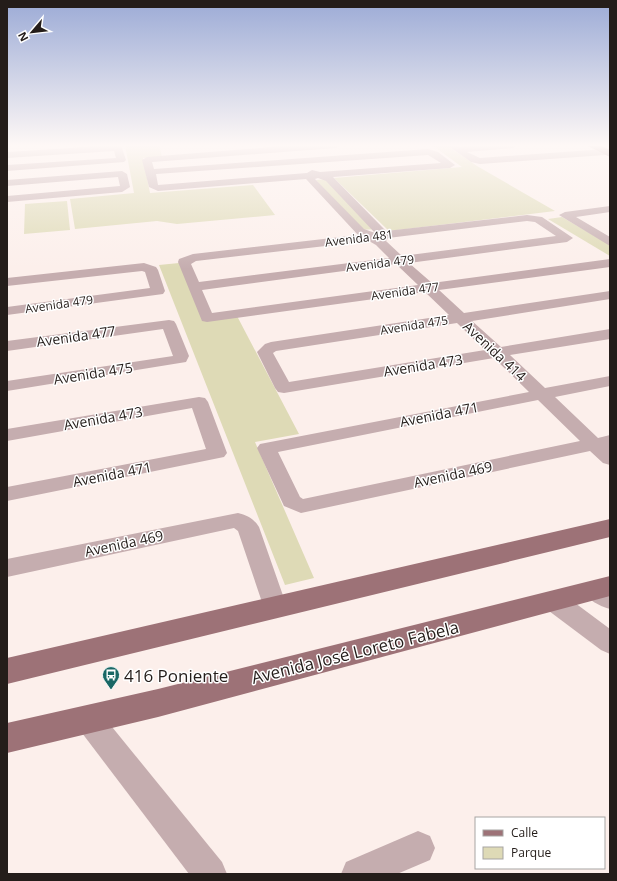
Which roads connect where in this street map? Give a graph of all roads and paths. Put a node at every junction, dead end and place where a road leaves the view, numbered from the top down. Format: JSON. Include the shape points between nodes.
{"nodes":[{"id":1,"x":125,"y":186,"type":"edge"},
{"id":2,"x":154,"y":186,"type":"edge"},
{"id":3,"x":179,"y":186,"type":"edge"},
{"id":4,"x":316,"y":186,"type":"edge"},
{"id":5,"x":7,"y":199,"type":"edge"},
{"id":6,"x":610,"y":209,"type":"edge"},
{"id":7,"x":532,"y":218,"type":"joint"},
{"id":8,"x":604,"y":235,"type":"edge"},
{"id":9,"x":378,"y":238,"type":"junction"},
{"id":10,"x":610,"y":242,"type":"edge"},
{"id":11,"x":400,"y":260,"type":"junction"},
{"id":12,"x":606,"y":263,"type":"edge"},
{"id":13,"x":7,"y":282,"type":"edge"},
{"id":14,"x":194,"y":287,"type":"junction"},
{"id":15,"x":428,"y":288,"type":"junction"},
{"id":16,"x":610,"y":295,"type":"edge"},
{"id":17,"x":7,"y":311,"type":"edge"},
{"id":18,"x":460,"y":318,"type":"junction"},
{"id":19,"x":610,"y":334,"type":"edge"},
{"id":20,"x":7,"y":346,"type":"edge"},
{"id":21,"x":496,"y":352,"type":"junction"},
{"id":22,"x":180,"y":359,"type":"joint"},
{"id":23,"x":610,"y":381,"type":"edge"},
{"id":24,"x":7,"y":386,"type":"edge"},
{"id":25,"x":284,"y":388,"type":"joint"},
{"id":26,"x":540,"y":394,"type":"junction"},
{"id":27,"x":7,"y":435,"type":"edge"},
{"id":28,"x":602,"y":443,"type":"edge"},
{"id":29,"x":217,"y":453,"type":"joint"},
{"id":30,"x":610,"y":459,"type":"edge"},
{"id":31,"x":7,"y":494,"type":"edge"},
{"id":32,"x":297,"y":506,"type":"joint"},
{"id":33,"x":610,"y":528,"type":"edge"},
{"id":34,"x":7,"y":568,"type":"edge"},
{"id":35,"x":605,"y":592,"type":"edge"},
{"id":36,"x":554,"y":601,"type":"junction"},
{"id":37,"x":276,"y":607,"type":"junction"},
{"id":38,"x":610,"y":643,"type":"edge"},
{"id":39,"x":7,"y":671,"type":"edge"},
{"id":40,"x":89,"y":720,"type":"junction"},
{"id":41,"x":7,"y":738,"type":"edge"},
{"id":42,"x":418,"y":848,"type":"dead end"},
{"id":43,"x":210,"y":874,"type":"edge"},
{"id":44,"x":358,"y":874,"type":"edge"}],
"edges":[{"from":1,"to":5,"type":"street","via":[[124,189]]},
{"from":2,"to":3,"type":"street"},
{"from":4,"to":9,"type":"street","name":"Avenida 414","via":[[355,225]]},
{"from":6,"to":8,"type":"street","via":[[566,216]]},
{"from":7,"to":9,"type":"street","name":"Avenida 481"},
{"from":7,"to":11,"type":"street","name":"Avenida 479","via":[[538,219],[567,238]]},
{"from":8,"to":10,"type":"street"},
{"from":9,"to":11,"type":"street","name":"Avenida 414"},
{"from":9,"to":14,"type":"street","name":"Avenida 481","via":[[186,260],[185,264]]},
{"from":11,"to":14,"type":"street","name":"Avenida 479"},
{"from":11,"to":15,"type":"street","name":"Avenida 414"},
{"from":12,"to":15,"type":"street","name":"Avenida 477"},
{"from":13,"to":17,"type":"street","name":"Avenida 479","via":[[147,268],[151,270],[158,291]]},
{"from":14,"to":15,"type":"street","name":"Avenida 477","via":[[207,318]]},
{"from":15,"to":18,"type":"street","name":"Avenida 414"},
{"from":16,"to":18,"type":"street","name":"Avenida 475"},
{"from":18,"to":21,"type":"street","name":"Avenida 414"},
{"from":18,"to":25,"type":"street","name":"Avenida 475","via":[[271,347],[265,354]]},
{"from":19,"to":21,"type":"street","name":"Avenida 473"},
{"from":20,"to":22,"type":"street","name":"Avenida 477","via":[[169,324]]},
{"from":21,"to":25,"type":"street","name":"Avenida 473"},
{"from":21,"to":26,"type":"street","name":"Avenida 414"},
{"from":22,"to":24,"type":"street","name":"Avenida 475"},
{"from":23,"to":26,"type":"street","name":"Avenida 471"},
{"from":26,"to":28,"type":"street","name":"Avenida 414"},
{"from":26,"to":32,"type":"street","name":"Avenida 471","via":[[267,448],[291,501]]},
{"from":27,"to":29,"type":"street","name":"Avenida 473","via":[[199,402]]},
{"from":28,"to":30,"type":"street","name":"Avenida 414"},
{"from":28,"to":32,"type":"street","name":"Avenida 469"},
{"from":29,"to":31,"type":"street","name":"Avenida 471"},
{"from":33,"to":37,"type":"main road"},
{"from":34,"to":37,"type":"street","name":"Avenida 469","via":[[234,520],[248,527]]},
{"from":35,"to":36,"type":"main road","name":"Avenida José Loreto Fabela"},
{"from":36,"to":38,"type":"street"},
{"from":36,"to":40,"type":"main road","name":"Avenida José Loreto Fabela"},
{"from":37,"to":39,"type":"main road"},
{"from":40,"to":41,"type":"main road","name":"Avenida José Loreto Fabela"},
{"from":40,"to":43,"type":"street"},
{"from":42,"to":44,"type":"street"}]}
